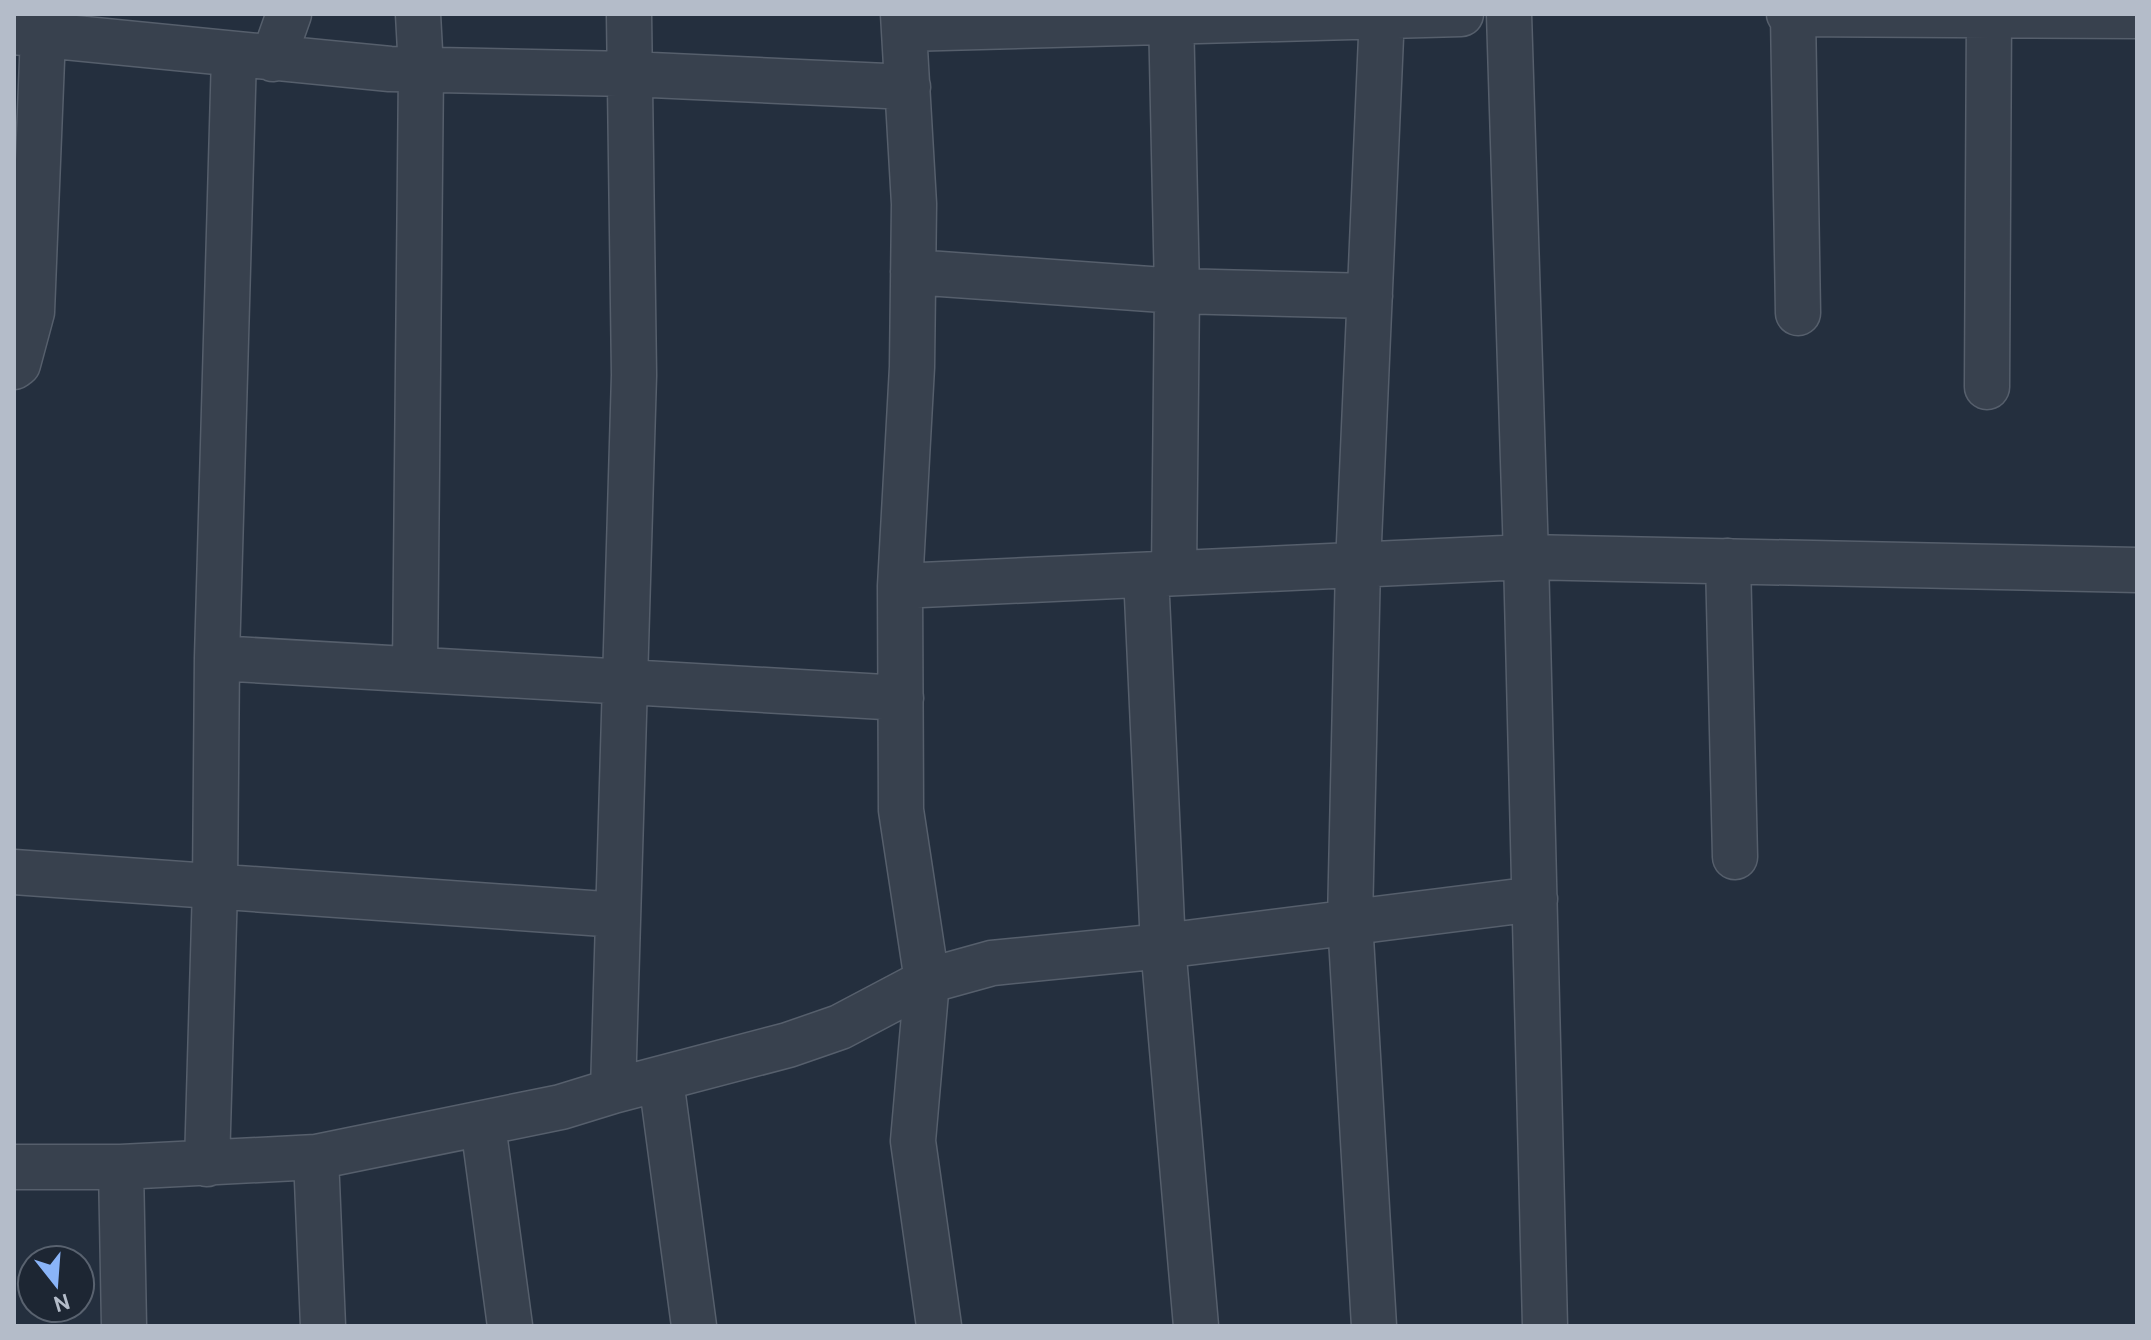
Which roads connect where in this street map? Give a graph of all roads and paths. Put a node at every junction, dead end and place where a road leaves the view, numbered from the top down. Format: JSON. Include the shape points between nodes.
{"nodes":[{"id":1,"x":289,"y":14,"type":"edge"},
{"id":2,"x":418,"y":14,"type":"edge"},
{"id":3,"x":629,"y":14,"type":"edge"},
{"id":4,"x":1461,"y":14,"type":"edge"},
{"id":5,"x":1509,"y":14,"type":"edge"},
{"id":6,"x":1791,"y":14,"type":"edge"},
{"id":7,"x":1989,"y":14,"type":"edge"},
{"id":8,"x":1382,"y":15,"type":"edge"},
{"id":9,"x":2137,"y":16,"type":"edge"},
{"id":10,"x":1171,"y":18,"type":"edge"},
{"id":11,"x":904,"y":21,"type":"edge"},
{"id":12,"x":118,"y":28,"type":"edge"},
{"id":13,"x":28,"y":34,"type":"edge"},
{"id":14,"x":254,"y":57,"type":"junction"},
{"id":15,"x":421,"y":69,"type":"junction"},
{"id":16,"x":630,"y":74,"type":"junction"},
{"id":17,"x":908,"y":87,"type":"junction"},
{"id":18,"x":913,"y":272,"type":"junction"},
{"id":19,"x":1177,"y":291,"type":"junction"},
{"id":20,"x":1370,"y":296,"type":"junction"},
{"id":21,"x":1798,"y":313,"type":"dead end"},
{"id":22,"x":14,"y":367,"type":"edge"},
{"id":23,"x":1987,"y":387,"type":"dead end"},
{"id":24,"x":1526,"y":557,"type":"junction"},
{"id":25,"x":1728,"y":561,"type":"junction"},
{"id":26,"x":1358,"y":565,"type":"junction"},
{"id":27,"x":2137,"y":570,"type":"edge"},
{"id":28,"x":1160,"y":574,"type":"junction"},
{"id":29,"x":900,"y":586,"type":"junction"},
{"id":30,"x":217,"y":658,"type":"junction"},
{"id":31,"x":415,"y":669,"type":"junction"},
{"id":32,"x":625,"y":681,"type":"junction"},
{"id":33,"x":901,"y":698,"type":"junction"},
{"id":34,"x":1735,"y":857,"type":"dead end"},
{"id":35,"x":14,"y":872,"type":"edge"},
{"id":36,"x":215,"y":887,"type":"junction"},
{"id":37,"x":1535,"y":899,"type":"junction"},
{"id":38,"x":618,"y":915,"type":"junction"},
{"id":39,"x":1350,"y":921,"type":"junction"},
{"id":40,"x":1163,"y":946,"type":"junction"},
{"id":41,"x":927,"y":981,"type":"junction"},
{"id":42,"x":661,"y":1080,"type":"junction"},
{"id":43,"x":613,"y":1091,"type":"junction"},
{"id":44,"x":483,"y":1125,"type":"junction"},
{"id":45,"x":316,"y":1157,"type":"junction"},
{"id":46,"x":207,"y":1164,"type":"junction"},
{"id":47,"x":14,"y":1167,"type":"edge"},
{"id":48,"x":121,"y":1167,"type":"junction"},
{"id":49,"x":124,"y":1326,"type":"edge"},
{"id":50,"x":323,"y":1326,"type":"edge"},
{"id":51,"x":510,"y":1326,"type":"edge"},
{"id":52,"x":694,"y":1326,"type":"edge"},
{"id":53,"x":939,"y":1326,"type":"edge"},
{"id":54,"x":1196,"y":1326,"type":"edge"},
{"id":55,"x":1374,"y":1326,"type":"edge"},
{"id":56,"x":1545,"y":1326,"type":"edge"}],
"edges":[{"from":1,"to":14,"type":"street"},
{"from":2,"to":15,"type":"street"},
{"from":3,"to":16,"type":"street"},
{"from":4,"to":8,"type":"street"},
{"from":5,"to":24,"type":"street"},
{"from":6,"to":7,"type":"street"},
{"from":6,"to":21,"type":"street"},
{"from":7,"to":9,"type":"street"},
{"from":7,"to":23,"type":"street"},
{"from":8,"to":10,"type":"street"},
{"from":8,"to":20,"type":"street"},
{"from":10,"to":11,"type":"street"},
{"from":10,"to":19,"type":"street"},
{"from":11,"to":17,"type":"street"},
{"from":12,"to":13,"type":"street"},
{"from":12,"to":14,"type":"street"},
{"from":13,"to":22,"type":"street","via":[[32,312]]},
{"from":14,"to":15,"type":"street"},
{"from":14,"to":30,"type":"street"},
{"from":15,"to":16,"type":"street"},
{"from":15,"to":31,"type":"street"},
{"from":16,"to":17,"type":"street"},
{"from":16,"to":32,"type":"street","via":[[634,375]]},
{"from":17,"to":18,"type":"street"},
{"from":18,"to":19,"type":"street"},
{"from":18,"to":29,"type":"street"},
{"from":19,"to":20,"type":"street"},
{"from":19,"to":28,"type":"street"},
{"from":20,"to":26,"type":"street"},
{"from":24,"to":25,"type":"street"},
{"from":24,"to":26,"type":"street"},
{"from":24,"to":37,"type":"street"},
{"from":25,"to":27,"type":"street"},
{"from":25,"to":34,"type":"street"},
{"from":26,"to":28,"type":"street"},
{"from":26,"to":39,"type":"street"},
{"from":28,"to":29,"type":"street"},
{"from":28,"to":40,"type":"street"},
{"from":29,"to":33,"type":"street"},
{"from":30,"to":31,"type":"street"},
{"from":30,"to":36,"type":"street"},
{"from":31,"to":32,"type":"street"},
{"from":32,"to":33,"type":"street"},
{"from":32,"to":38,"type":"street"},
{"from":33,"to":41,"type":"street","via":[[901,810]]},
{"from":35,"to":36,"type":"street"},
{"from":36,"to":38,"type":"street"},
{"from":36,"to":46,"type":"street"},
{"from":37,"to":39,"type":"street"},
{"from":37,"to":56,"type":"street"},
{"from":38,"to":43,"type":"street"},
{"from":39,"to":40,"type":"street"},
{"from":39,"to":55,"type":"street"},
{"from":40,"to":41,"type":"street","via":[[992,963]]},
{"from":40,"to":54,"type":"street"},
{"from":41,"to":42,"type":"street","via":[[840,1027]]},
{"from":41,"to":53,"type":"street","via":[[913,1141]]},
{"from":42,"to":43,"type":"street"},
{"from":42,"to":52,"type":"street"},
{"from":43,"to":44,"type":"street"},
{"from":44,"to":45,"type":"street"},
{"from":44,"to":51,"type":"street"},
{"from":45,"to":46,"type":"street"},
{"from":45,"to":50,"type":"street"},
{"from":46,"to":48,"type":"street"},
{"from":47,"to":48,"type":"street"},
{"from":48,"to":49,"type":"street"}]}
